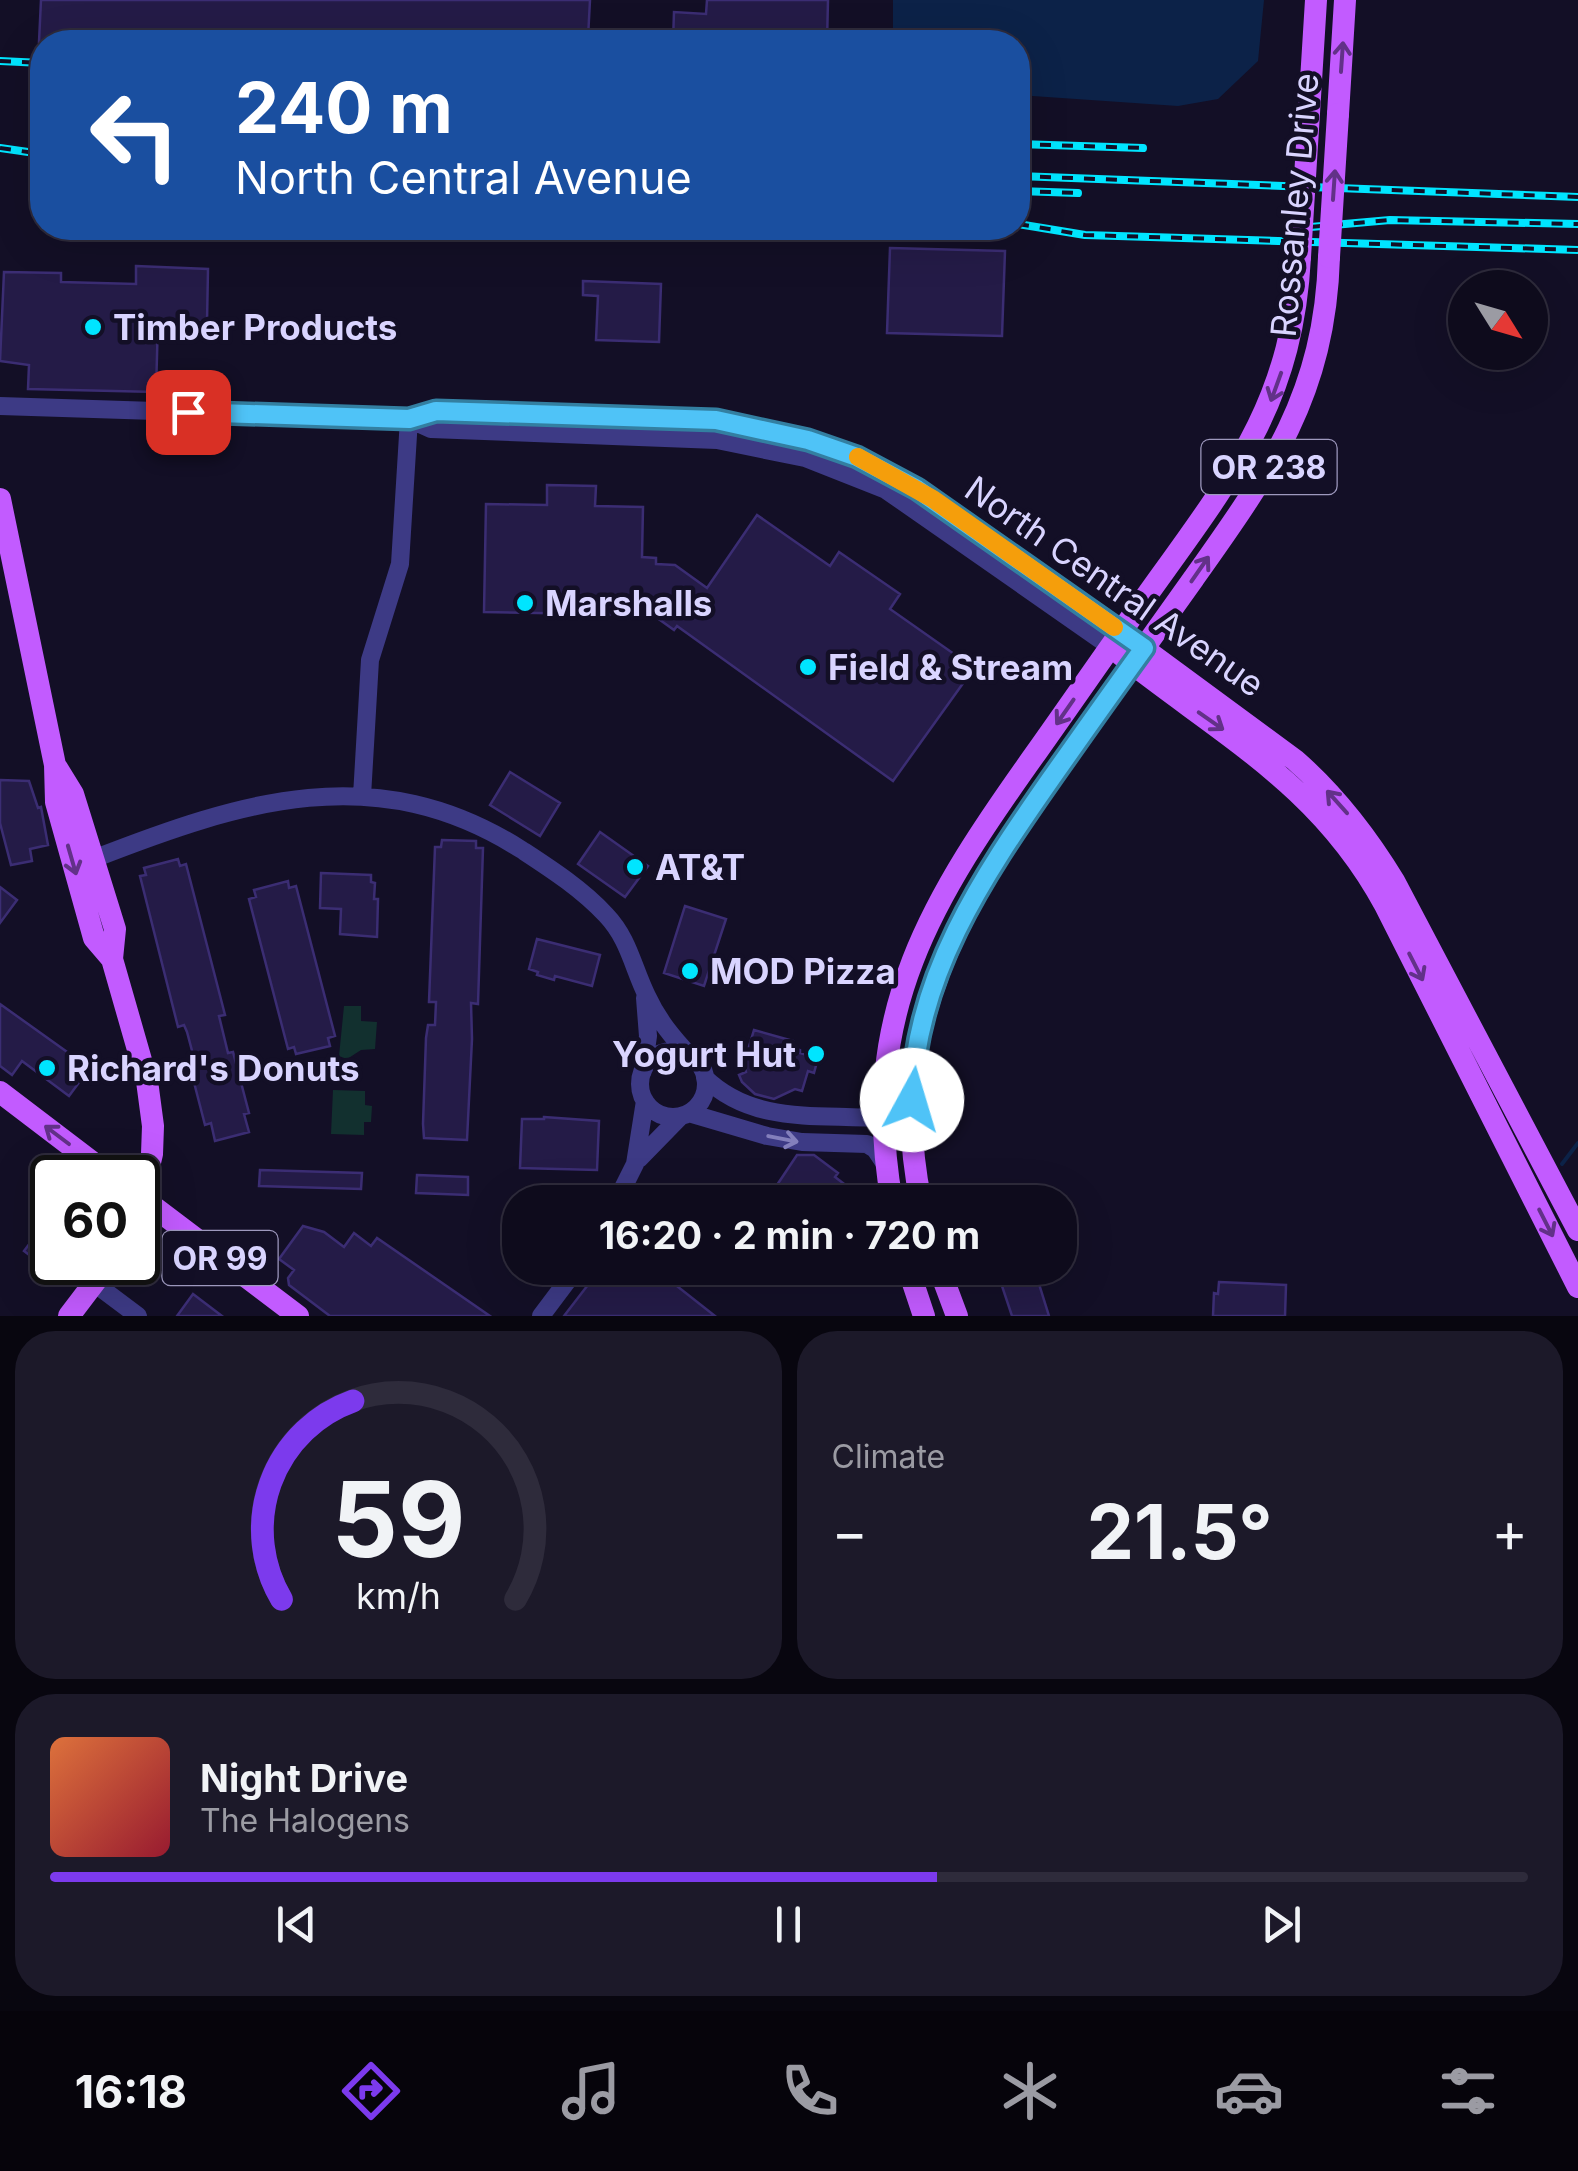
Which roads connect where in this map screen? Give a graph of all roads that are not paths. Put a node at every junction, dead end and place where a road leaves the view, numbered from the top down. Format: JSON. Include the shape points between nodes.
{"nodes":[{"id":1,"x":1316,"y":0,"type":"edge"},
{"id":2,"x":1345,"y":0,"type":"edge"},
{"id":3,"x":0,"y":406,"type":"edge"},
{"id":4,"x":409,"y":419,"type":"junction"},
{"id":5,"x":0,"y":499,"type":"edge"},
{"id":6,"x":1116,"y":640,"type":"junction"},
{"id":7,"x":1138,"y":656,"type":"junction"},
{"id":8,"x":55,"y":764,"type":"junction"},
{"id":9,"x":362,"y":796,"type":"junction"},
{"id":10,"x":93,"y":859,"type":"junction"},
{"id":11,"x":112,"y":959,"type":"junction"},
{"id":12,"x":645,"y":992,"type":"junction"},
{"id":13,"x":1454,"y":1043,"type":"junction"},
{"id":14,"x":691,"y":1057,"type":"junction"},
{"id":15,"x":642,"y":1075,"type":"junction"},
{"id":16,"x":706,"y":1078,"type":"junction"},
{"id":17,"x":0,"y":1092,"type":"edge"},
{"id":18,"x":645,"y":1102,"type":"junction"},
{"id":19,"x":684,"y":1115,"type":"junction"},
{"id":20,"x":884,"y":1120,"type":"junction"},
{"id":21,"x":1532,"y":1142,"type":"junction"},
{"id":22,"x":84,"y":1155,"type":"edge"},
{"id":23,"x":152,"y":1155,"type":"edge"},
{"id":24,"x":635,"y":1164,"type":"junction"},
{"id":25,"x":885,"y":1164,"type":"junction"},
{"id":26,"x":624,"y":1185,"type":"edge"},
{"id":27,"x":889,"y":1185,"type":"edge"},
{"id":28,"x":903,"y":1185,"type":"edge"},
{"id":29,"x":918,"y":1185,"type":"edge"},
{"id":30,"x":160,"y":1218,"type":"edge"},
{"id":31,"x":1578,"y":1230,"type":"edge"},
{"id":32,"x":92,"y":1285,"type":"edge"},
{"id":33,"x":97,"y":1285,"type":"edge"},
{"id":34,"x":564,"y":1285,"type":"edge"},
{"id":35,"x":914,"y":1285,"type":"edge"},
{"id":36,"x":945,"y":1285,"type":"edge"},
{"id":37,"x":1578,"y":1288,"type":"edge"},
{"id":38,"x":69,"y":1316,"type":"edge"},
{"id":39,"x":138,"y":1316,"type":"edge"},
{"id":40,"x":298,"y":1316,"type":"edge"},
{"id":41,"x":541,"y":1316,"type":"edge"},
{"id":42,"x":924,"y":1316,"type":"edge"},
{"id":43,"x":957,"y":1316,"type":"edge"}],
"edges":[{"from":1,"to":6,"type":"main road","name":"Rossanley Drive","number":"OR 238","one_way":true,"bridge":true,"via":[[1291,338],[1270,403],[1227,482]]},
{"from":7,"to":2,"type":"main road","name":"Rossanley Drive","number":"OR 238","one_way":true,"bridge":true,"via":[[1250,498],[1296,419],[1318,351],[1328,289]]},
{"from":3,"to":4,"type":"street","name":"North Central Avenue"},
{"from":4,"to":6,"type":"street","name":"North Central Avenue","via":[[436,411],[716,420],[808,440],[917,489]]},
{"from":4,"to":9,"type":"street","via":[[400,564],[370,660]]},
{"from":5,"to":8,"type":"main road"},
{"from":6,"to":7,"type":"main road","name":"North Central Avenue"},
{"from":6,"to":20,"type":"main road","name":"Rossanley Drive","number":"OR 238","one_way":true,"via":[[997,807],[922,932],[896,1014]]},
{"from":7,"to":13,"type":"main road","name":"North Central Avenue","one_way":true,"via":[[1328,822],[1374,886]]},
{"from":21,"to":7,"type":"main road","name":"North Central Avenue","one_way":true,"via":[[1367,838],[1295,760]]},
{"from":7,"to":29,"type":"main road","name":"Rossanley Drive","number":"OR 238","via":[[998,854],[943,960],[922,1027],[912,1094]]},
{"from":8,"to":10,"type":"main road","via":[[73,794]]},
{"from":8,"to":11,"type":"main road","one_way":true,"via":[[56,802],[94,938]]},
{"from":9,"to":10,"type":"street","via":[[263,804]]},
{"from":9,"to":12,"type":"street","via":[[465,819],[546,866],[623,936]]},
{"from":10,"to":11,"type":"main road","via":[[115,929]]},
{"from":11,"to":23,"type":"main road","via":[[152,1106]]},
{"from":12,"to":14,"type":"street"},
{"from":12,"to":15,"type":"street"},
{"from":13,"to":21,"type":"main road","via":[[1466,1046],[1514,1129]]},
{"from":13,"to":37,"type":"main road","name":"North Central Avenue","one_way":true},
{"from":14,"to":15,"type":"street","via":[[666,1052]]},
{"from":14,"to":16,"type":"street"},
{"from":15,"to":18,"type":"street"},
{"from":16,"to":19,"type":"street","via":[[703,1098]]},
{"from":16,"to":20,"type":"street","via":[[740,1102],[773,1113]]},
{"from":22,"to":17,"type":"main road","one_way":true},
{"from":18,"to":19,"type":"street","via":[[660,1114]]},
{"from":18,"to":24,"type":"street"},
{"from":19,"to":24,"type":"street"},
{"from":19,"to":25,"type":"street","one_way":true,"via":[[802,1142],[867,1144]]},
{"from":20,"to":25,"type":"main road","number":"OR 238"},
{"from":20,"to":28,"type":"main road","via":[[897,1133]]},
{"from":21,"to":31,"type":"main road","name":"North Central Avenue"},
{"from":24,"to":26,"type":"street"},
{"from":25,"to":27,"type":"main road","number":"OR 238"},
{"from":30,"to":40,"type":"main road","number":"OR 99"},
{"from":32,"to":38,"type":"main road"},
{"from":33,"to":39,"type":"street"},
{"from":34,"to":41,"type":"street"},
{"from":35,"to":42,"type":"main road"},
{"from":36,"to":43,"type":"main road"}]}
